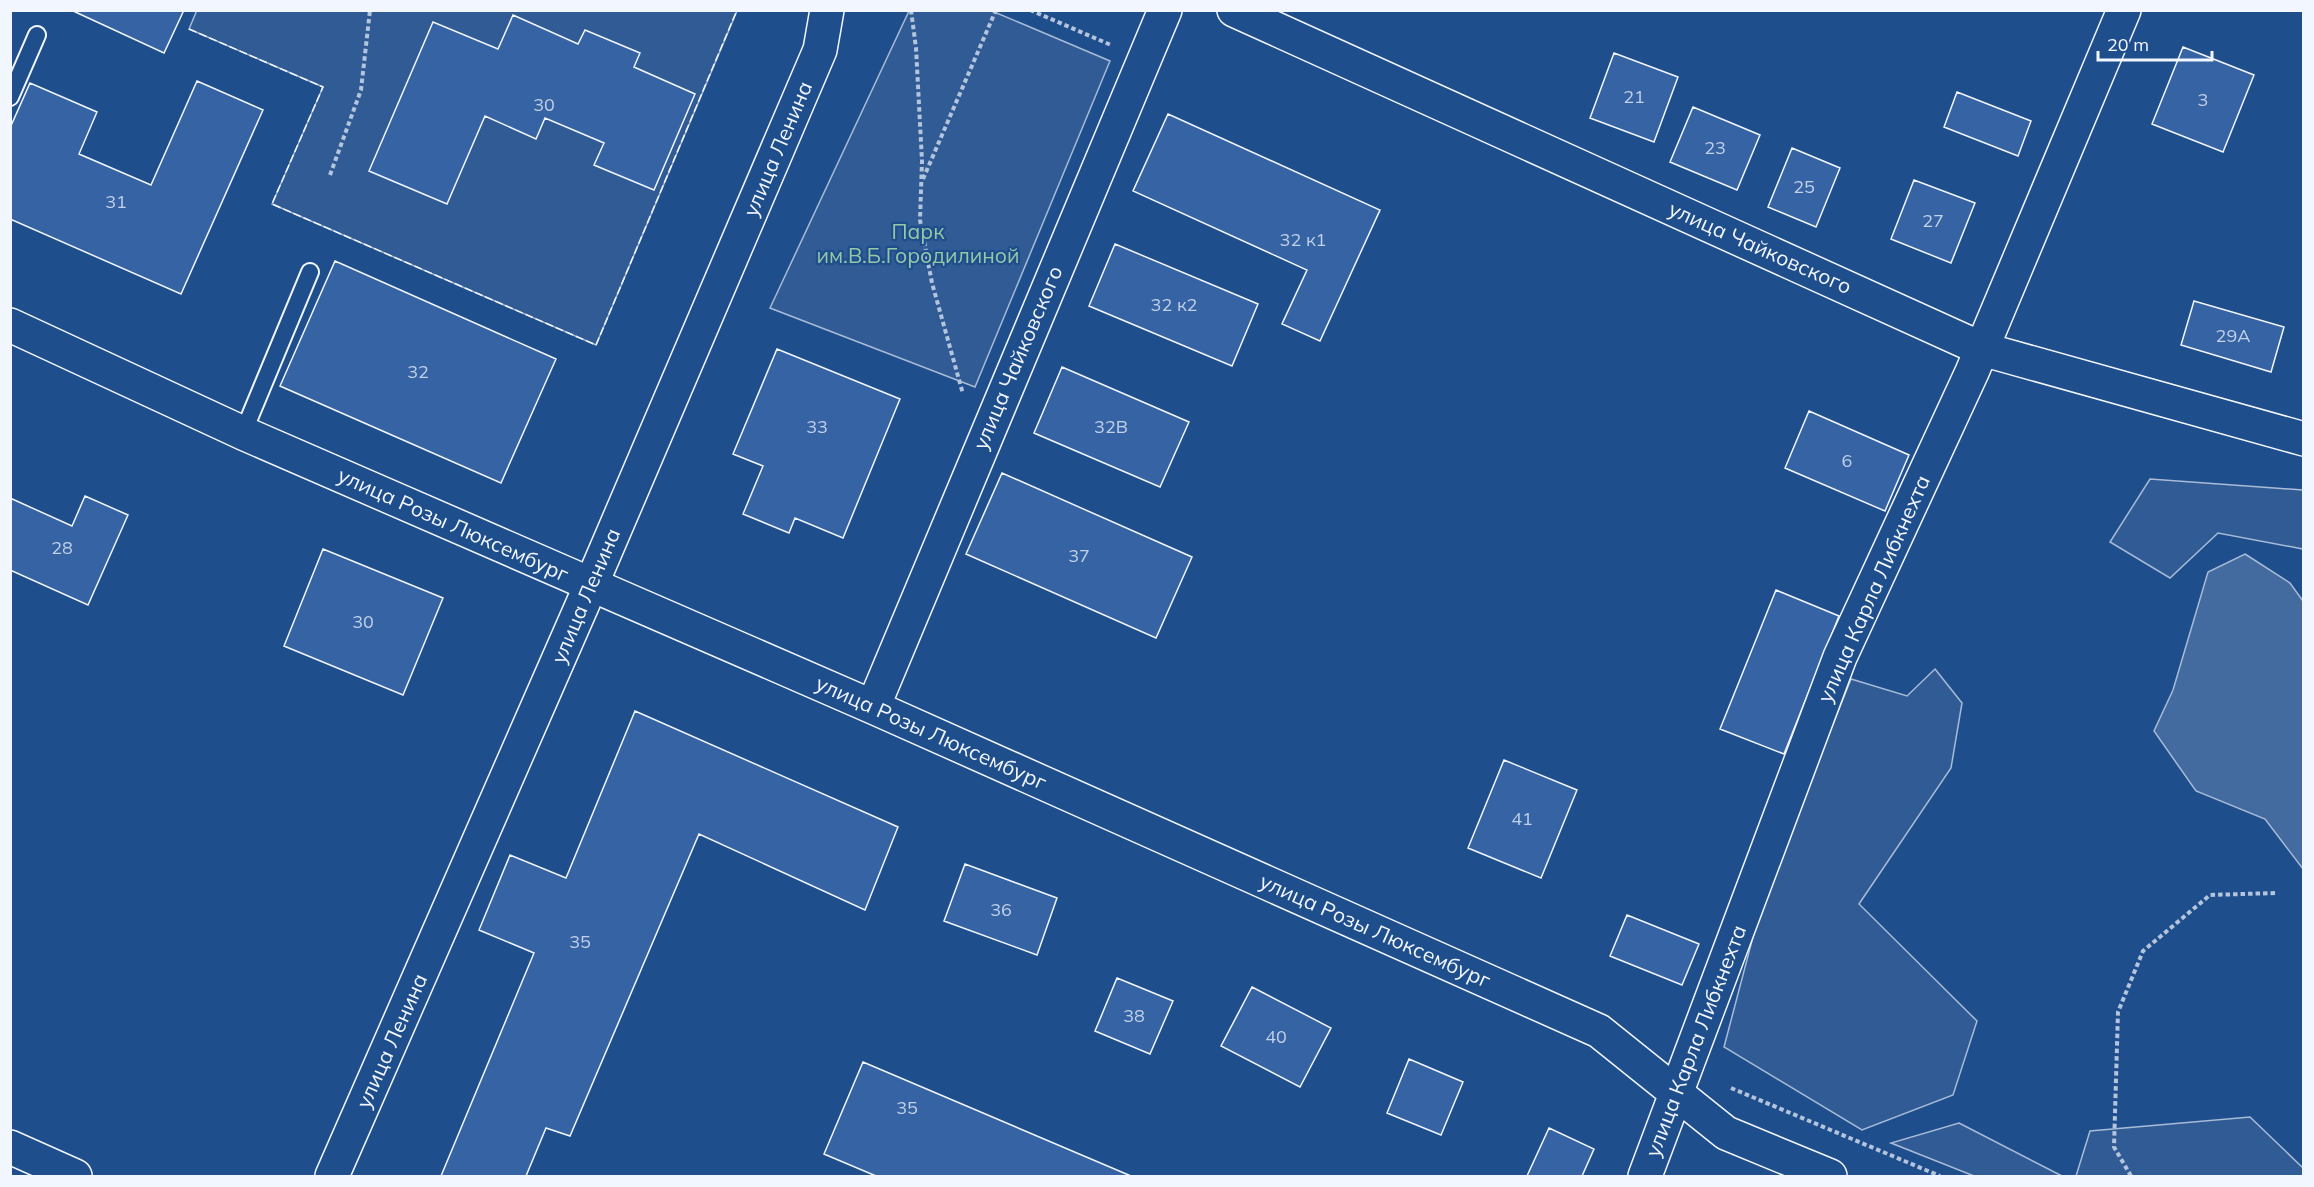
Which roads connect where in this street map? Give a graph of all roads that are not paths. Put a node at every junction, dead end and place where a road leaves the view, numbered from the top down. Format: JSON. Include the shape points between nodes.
{"nodes":[{"id":1,"x":827,"y":10,"type":"edge"},
{"id":2,"x":1165,"y":10,"type":"edge"},
{"id":3,"x":1234,"y":10,"type":"edge"},
{"id":4,"x":2124,"y":10,"type":"edge"},
{"id":5,"x":37,"y":35,"type":"dead end"},
{"id":6,"x":10,"y":97,"type":"edge"},
{"id":7,"x":310,"y":272,"type":"dead end"},
{"id":8,"x":10,"y":325,"type":"edge"},
{"id":9,"x":1982,"y":349,"type":"junction"},
{"id":10,"x":243,"y":433,"type":"junction"},
{"id":11,"x":2304,"y":439,"type":"edge"},
{"id":12,"x":591,"y":585,"type":"junction"},
{"id":13,"x":873,"y":706,"type":"junction"},
{"id":14,"x":1677,"y":1092,"type":"junction"},
{"id":15,"x":10,"y":1147,"type":"edge"},
{"id":16,"x":75,"y":1176,"type":"edge"},
{"id":17,"x":332,"y":1176,"type":"edge"},
{"id":18,"x":1645,"y":1176,"type":"edge"},
{"id":19,"x":1830,"y":1176,"type":"edge"}],
"edges":[{"from":1,"to":12,"type":"street","name":"улица Ленина","via":[[820,50]]},
{"from":2,"to":13,"type":"street","name":"улица Чайковского"},
{"from":3,"to":9,"type":"street","name":"улица Чайковского"},
{"from":4,"to":9,"type":"street","name":"улица Карла Либкнехта"},
{"from":5,"to":6,"type":"lane"},
{"from":7,"to":10,"type":"lane"},
{"from":8,"to":10,"type":"street","name":"улица Розы Люксембург"},
{"from":9,"to":11,"type":"street","name":"улица Чайковского"},
{"from":9,"to":14,"type":"street","name":"улица Карла Либкнехта","via":[[1840,657]]},
{"from":10,"to":12,"type":"street","name":"улица Розы Люксембург"},
{"from":12,"to":13,"type":"street","name":"улица Розы Люксембург"},
{"from":12,"to":17,"type":"street","name":"улица Ленина"},
{"from":13,"to":14,"type":"street","name":"улица Розы Люксембург","via":[[1599,1031]]},
{"from":14,"to":18,"type":"street","name":"улица Карла Либкнехта"},
{"from":14,"to":19,"type":"street","name":"улица Розы Люксембург","via":[[1726,1133]]},
{"from":15,"to":16,"type":"street"}]}
